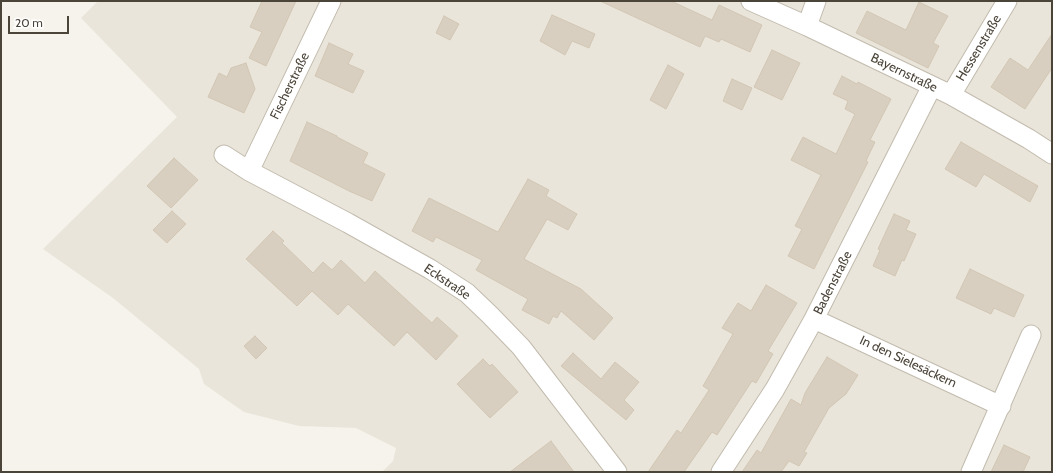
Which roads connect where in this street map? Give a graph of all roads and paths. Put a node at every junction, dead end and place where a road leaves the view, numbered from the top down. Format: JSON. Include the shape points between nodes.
{"nodes":[{"id":1,"x":331,"y":1,"type":"edge"},
{"id":2,"x":751,"y":1,"type":"edge"},
{"id":3,"x":816,"y":1,"type":"edge"},
{"id":4,"x":1008,"y":1,"type":"edge"},
{"id":5,"x":806,"y":26,"type":"junction"},
{"id":6,"x":932,"y":86,"type":"junction"},
{"id":7,"x":951,"y":95,"type":"junction"},
{"id":8,"x":1052,"y":154,"type":"edge"},
{"id":9,"x":224,"y":155,"type":"dead end"},
{"id":10,"x":250,"y":171,"type":"junction"},
{"id":11,"x":814,"y":319,"type":"junction"},
{"id":12,"x":1032,"y":335,"type":"dead end"},
{"id":13,"x":1001,"y":406,"type":"junction"},
{"id":14,"x":617,"y":472,"type":"edge"},
{"id":15,"x":721,"y":472,"type":"edge"},
{"id":16,"x":971,"y":472,"type":"edge"}],
"edges":[{"from":1,"to":10,"type":"street","name":"Fischerstraße"},
{"from":2,"to":5,"type":"street","name":"Bayernstraße"},
{"from":3,"to":5,"type":"street"},
{"from":4,"to":7,"type":"street","name":"Hessenstraße"},
{"from":5,"to":6,"type":"street","name":"Bayernstraße"},
{"from":6,"to":7,"type":"street","name":"Bayernstraße"},
{"from":6,"to":11,"type":"street","name":"Badenstraße"},
{"from":7,"to":8,"type":"street","name":"Bayernstraße"},
{"from":9,"to":10,"type":"street","name":"Eckstraße"},
{"from":10,"to":14,"type":"street","name":"Eckstraße","via":[[430,269],[467,293],[521,347]]},
{"from":11,"to":13,"type":"street","name":"In den Sielesäckern"},
{"from":11,"to":15,"type":"street","name":"Badenstraße","via":[[775,389]]},
{"from":12,"to":13,"type":"street"},
{"from":13,"to":16,"type":"street"}]}
